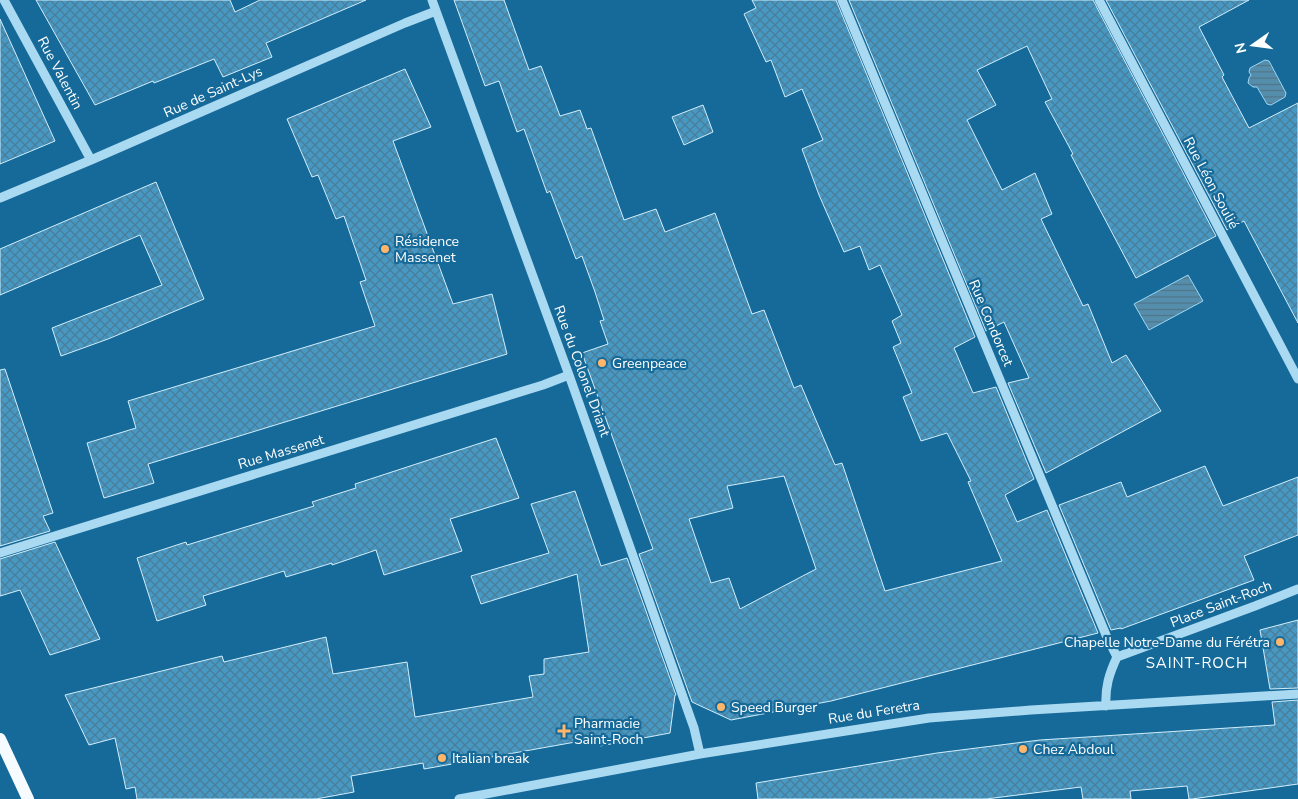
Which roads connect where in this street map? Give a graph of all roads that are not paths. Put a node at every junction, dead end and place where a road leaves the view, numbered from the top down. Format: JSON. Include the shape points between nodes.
{"nodes":[{"id":1,"x":4,"y":0,"type":"edge"},
{"id":2,"x":432,"y":0,"type":"edge"},
{"id":3,"x":842,"y":0,"type":"edge"},
{"id":4,"x":1099,"y":0,"type":"edge"},
{"id":5,"x":436,"y":11,"type":"junction"},
{"id":6,"x":91,"y":160,"type":"junction"},
{"id":7,"x":0,"y":198,"type":"edge"},
{"id":8,"x":569,"y":375,"type":"junction"},
{"id":9,"x":1298,"y":379,"type":"edge"},
{"id":10,"x":0,"y":553,"type":"edge"},
{"id":11,"x":1298,"y":589,"type":"edge"},
{"id":12,"x":1117,"y":656,"type":"junction"},
{"id":13,"x":1298,"y":694,"type":"edge"},
{"id":14,"x":1106,"y":706,"type":"junction"},
{"id":15,"x":0,"y":739,"type":"edge"},
{"id":16,"x":700,"y":754,"type":"junction"},
{"id":17,"x":28,"y":799,"type":"edge"},
{"id":18,"x":459,"y":799,"type":"edge"}],
"edges":[{"from":1,"to":6,"type":"street","name":"Rue Valentin"},
{"from":2,"to":5,"type":"street","name":"Rue du Colonel Driant"},
{"from":3,"to":12,"type":"street","name":"Rue Condorcet"},
{"from":4,"to":9,"type":"street","name":"Rue Léon Soulié"},
{"from":5,"to":6,"type":"street","name":"Rue de Saint-Lys"},
{"from":5,"to":8,"type":"street","name":"Rue du Colonel Driant"},
{"from":6,"to":7,"type":"street","name":"Rue de Saint-Lys"},
{"from":8,"to":10,"type":"street","name":"Rue Massenet"},
{"from":8,"to":16,"type":"street","name":"Rue du Colonel Driant","via":[[694,728]]},
{"from":11,"to":12,"type":"street","name":"Place Saint-Roch"},
{"from":12,"to":14,"type":"street","via":[[1109,673]]},
{"from":13,"to":14,"type":"street","name":"Rue du Feretra"},
{"from":14,"to":16,"type":"street","name":"Rue du Feretra","via":[[929,718]]},
{"from":15,"to":17,"type":"main road"},
{"from":16,"to":18,"type":"street","name":"Rue du Feretra"}]}
